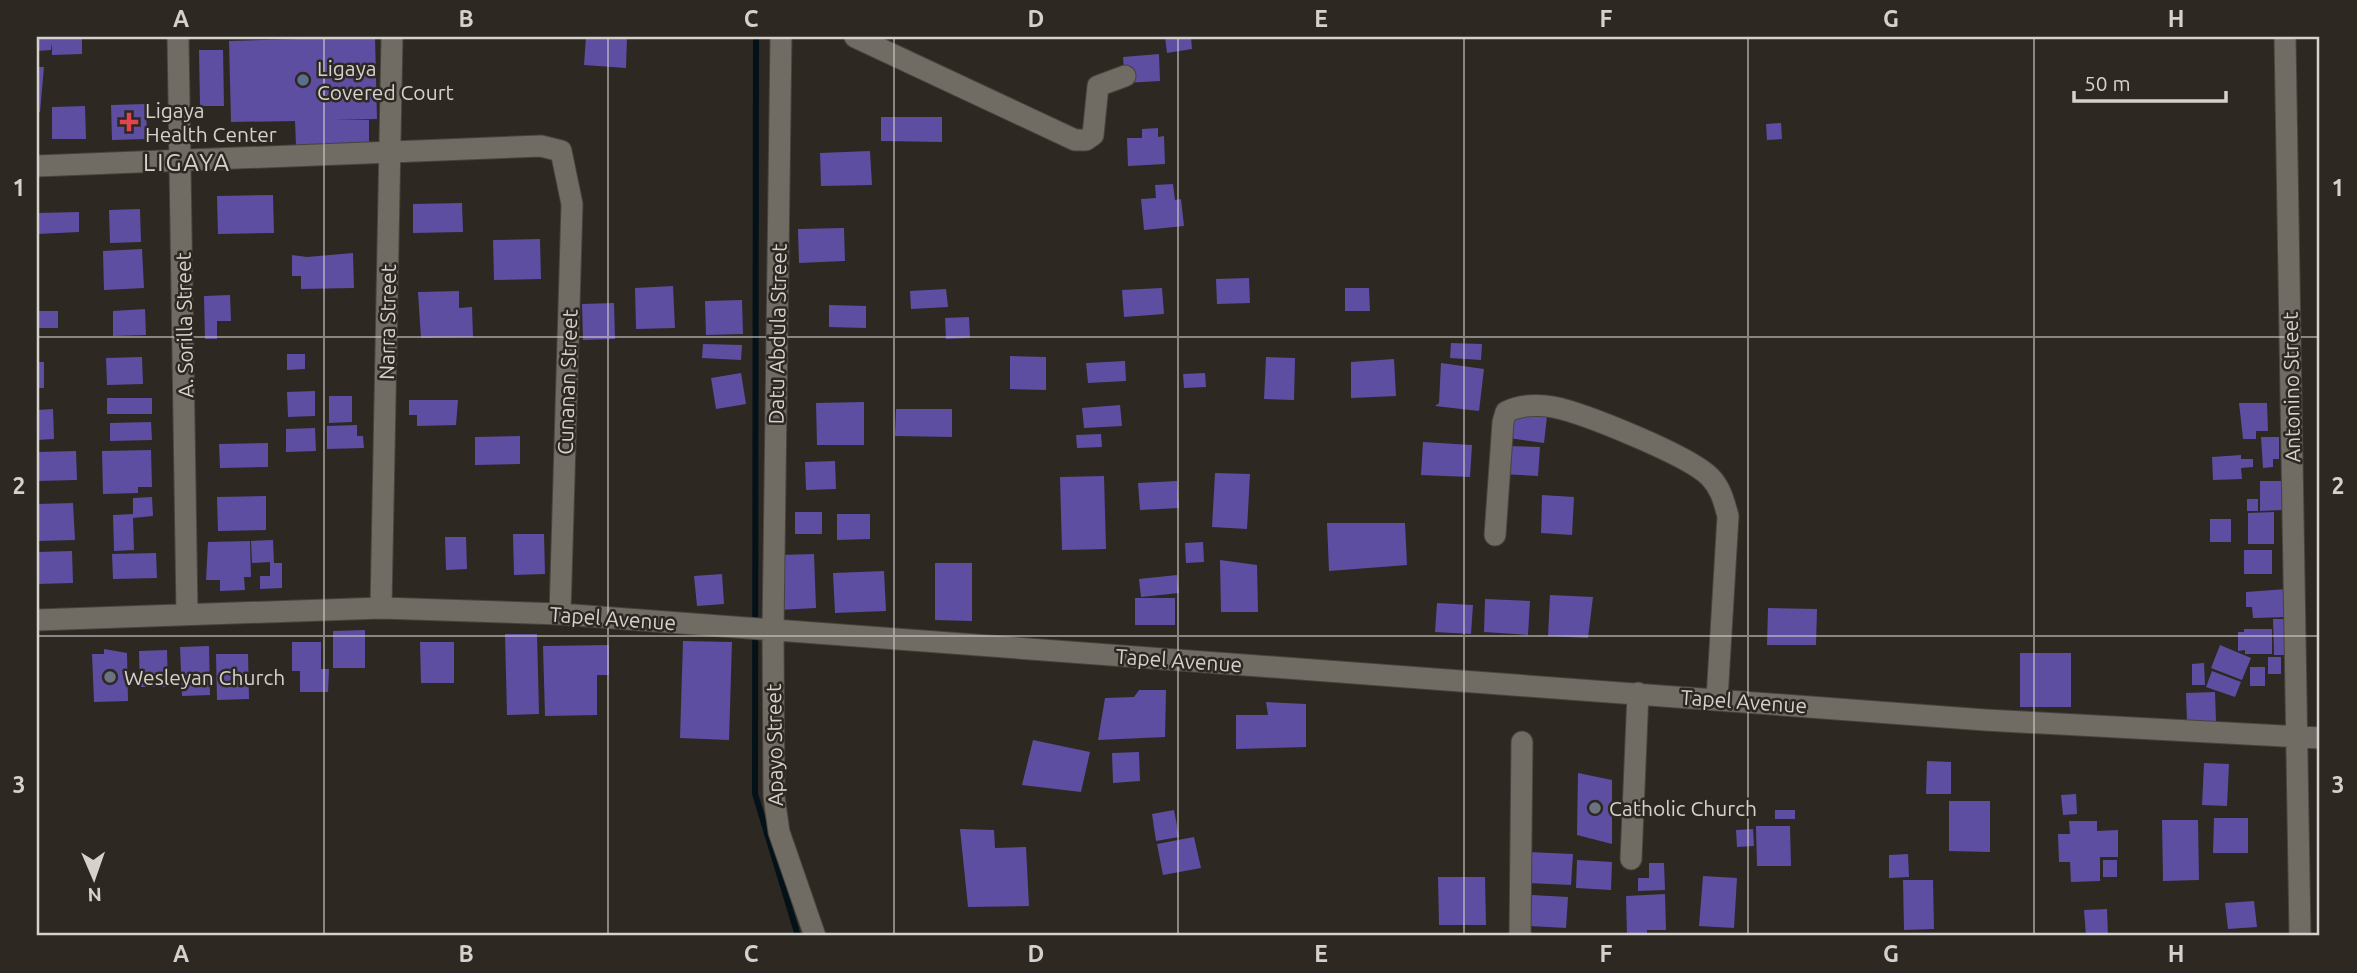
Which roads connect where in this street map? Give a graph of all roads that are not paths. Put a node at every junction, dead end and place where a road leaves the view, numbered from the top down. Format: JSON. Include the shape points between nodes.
{"nodes":[{"id":1,"x":178,"y":37,"type":"edge"},
{"id":2,"x":393,"y":37,"type":"edge"},
{"id":3,"x":781,"y":37,"type":"edge"},
{"id":4,"x":855,"y":37,"type":"edge"},
{"id":5,"x":2284,"y":37,"type":"edge"},
{"id":6,"x":1125,"y":76,"type":"dead end"},
{"id":7,"x":390,"y":153,"type":"junction"},
{"id":8,"x":183,"y":159,"type":"junction"},
{"id":9,"x":37,"y":166,"type":"edge"},
{"id":10,"x":1495,"y":535,"type":"dead end"},
{"id":11,"x":381,"y":608,"type":"junction"},
{"id":12,"x":187,"y":613,"type":"junction"},
{"id":13,"x":560,"y":614,"type":"junction"},
{"id":14,"x":37,"y":620,"type":"edge"},
{"id":15,"x":773,"y":631,"type":"junction"},
{"id":16,"x":1638,"y":693,"type":"junction"},
{"id":17,"x":1717,"y":699,"type":"junction"},
{"id":18,"x":2296,"y":736,"type":"junction"},
{"id":19,"x":2320,"y":738,"type":"edge"},
{"id":20,"x":1522,"y":742,"type":"dead end"},
{"id":21,"x":1631,"y":859,"type":"dead end"},
{"id":22,"x":815,"y":936,"type":"edge"},
{"id":23,"x":1520,"y":936,"type":"edge"},
{"id":24,"x":2300,"y":936,"type":"edge"}],
"edges":[{"from":1,"to":8,"type":"street","name":"A. Sorilla Street"},
{"from":2,"to":7,"type":"street","name":"Narra Street"},
{"from":3,"to":15,"type":"street","name":"Datu Abdula Street"},
{"from":4,"to":6,"type":"street","via":[[1075,140],[1093,135],[1098,86]]},
{"from":5,"to":18,"type":"street","name":"Antonino Street"},
{"from":7,"to":8,"type":"street"},
{"from":7,"to":11,"type":"street","name":"Narra Street"},
{"from":7,"to":13,"type":"street","name":"Cunanan Street","via":[[541,146],[561,151],[572,204]]},
{"from":8,"to":9,"type":"street"},
{"from":8,"to":12,"type":"street","name":"A. Sorilla Street"},
{"from":10,"to":17,"type":"street","via":[[1503,422],[1506,412],[1514,408],[1550,407],[1578,413],[1694,464],[1712,478],[1728,516]]},
{"from":11,"to":12,"type":"street","name":"Tapel Avenue"},
{"from":11,"to":13,"type":"street","name":"Tapel Avenue"},
{"from":12,"to":14,"type":"street","name":"Tapel Avenue"},
{"from":13,"to":15,"type":"street","name":"Tapel Avenue"},
{"from":15,"to":16,"type":"street","name":"Tapel Avenue"},
{"from":15,"to":22,"type":"street","name":"Apayo Street","via":[[776,816]]},
{"from":16,"to":17,"type":"street","name":"Tapel Avenue"},
{"from":16,"to":21,"type":"street"},
{"from":17,"to":18,"type":"street","name":"Tapel Avenue","via":[[1985,720]]},
{"from":18,"to":19,"type":"street","name":"Tapel Avenue"},
{"from":18,"to":24,"type":"street","name":"Antonino Street"},
{"from":20,"to":23,"type":"street"}]}
